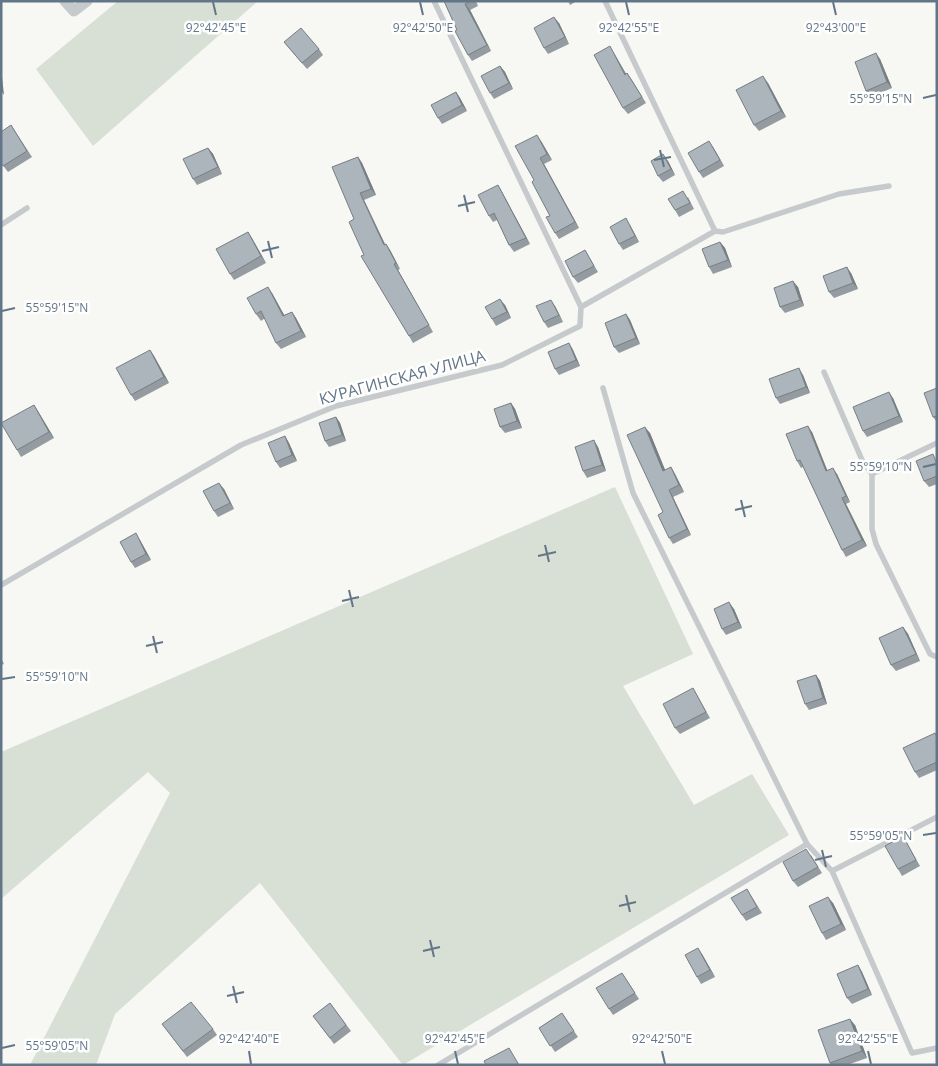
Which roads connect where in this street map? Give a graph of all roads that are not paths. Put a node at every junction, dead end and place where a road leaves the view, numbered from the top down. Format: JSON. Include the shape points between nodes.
{"nodes":[{"id":1,"x":65,"y":1,"type":"edge"},
{"id":2,"x":86,"y":1,"type":"edge"},
{"id":3,"x":434,"y":1,"type":"edge"},
{"id":4,"x":605,"y":1,"type":"edge"},
{"id":5,"x":889,"y":186,"type":"dead end"},
{"id":6,"x":27,"y":208,"type":"dead end"},
{"id":7,"x":1,"y":225,"type":"edge"},
{"id":8,"x":715,"y":231,"type":"junction"},
{"id":9,"x":581,"y":307,"type":"junction"},
{"id":10,"x":824,"y":372,"type":"dead end"},
{"id":11,"x":603,"y":388,"type":"dead end"},
{"id":12,"x":937,"y":443,"type":"edge"},
{"id":13,"x":872,"y":474,"type":"junction"},
{"id":14,"x":1,"y":585,"type":"edge"},
{"id":15,"x":937,"y":657,"type":"edge"},
{"id":16,"x":937,"y":817,"type":"edge"},
{"id":17,"x":807,"y":844,"type":"junction"},
{"id":18,"x":832,"y":871,"type":"junction"},
{"id":19,"x":937,"y":1048,"type":"edge"},
{"id":20,"x":438,"y":1065,"type":"edge"}],
"edges":[{"from":1,"to":2,"type":"street","via":[[74,11]]},
{"from":3,"to":9,"type":"lane"},
{"from":4,"to":8,"type":"lane"},
{"from":5,"to":8,"type":"lane","via":[[839,194],[724,232]]},
{"from":6,"to":7,"type":"lane"},
{"from":8,"to":9,"type":"lane"},
{"from":9,"to":14,"type":"lane","name":"КУРАГИНСКАЯ УЛИЦА","via":[[580,326],[502,365],[336,406],[241,445]]},
{"from":10,"to":13,"type":"lane","via":[[862,460]]},
{"from":11,"to":17,"type":"lane","via":[[633,492]]},
{"from":12,"to":13,"type":"lane"},
{"from":13,"to":15,"type":"lane","via":[[872,529],[876,544],[930,654]]},
{"from":16,"to":18,"type":"lane"},
{"from":17,"to":18,"type":"lane"},
{"from":17,"to":20,"type":"lane"},
{"from":18,"to":19,"type":"lane","via":[[912,1053]]}]}
